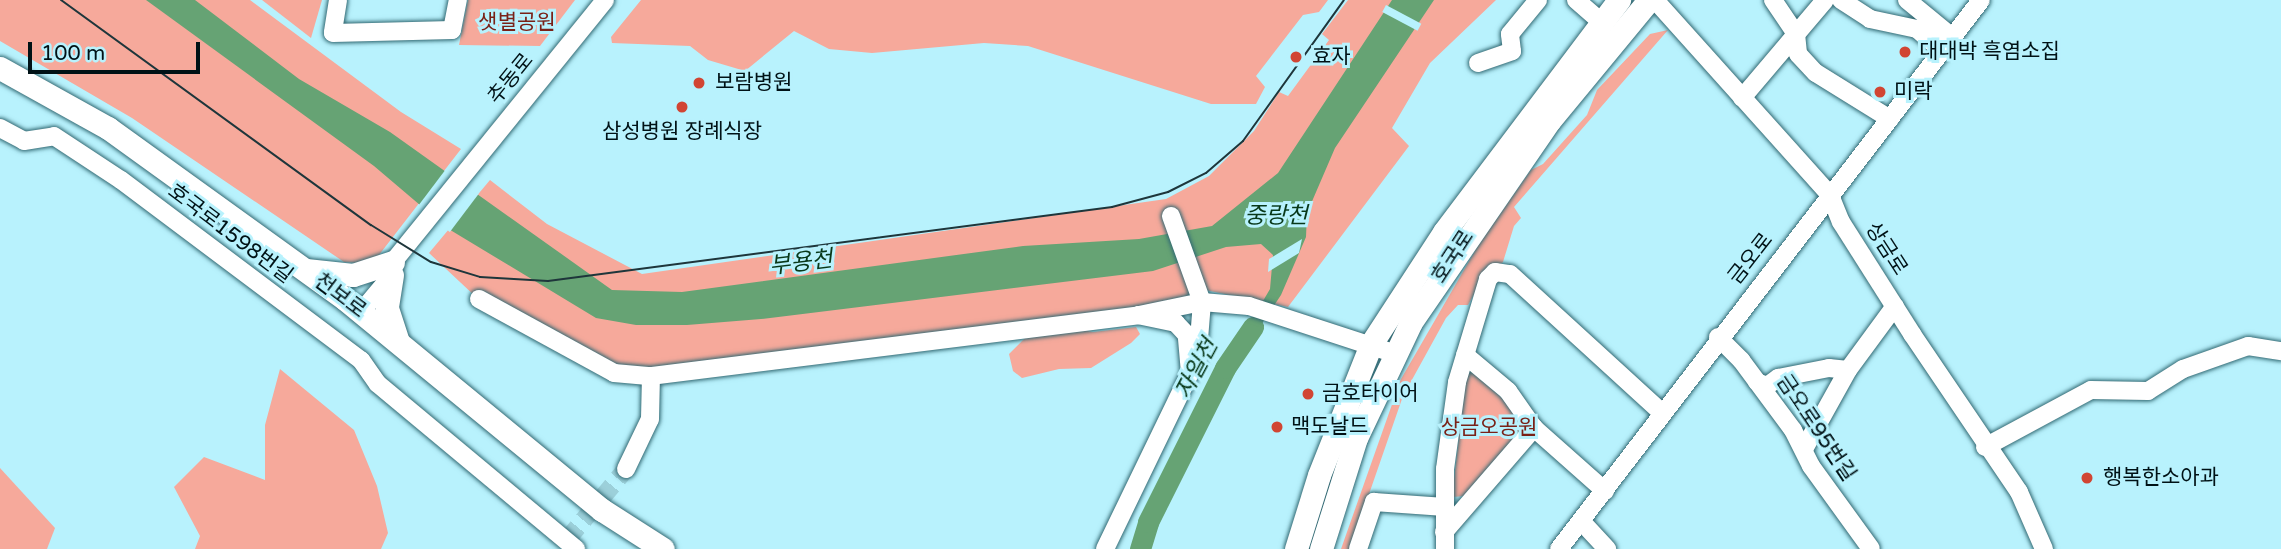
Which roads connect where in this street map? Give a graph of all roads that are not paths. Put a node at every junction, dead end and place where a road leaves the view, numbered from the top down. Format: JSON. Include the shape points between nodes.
{"nodes":[{"id":1,"x":338,"y":0,"type":"edge"},
{"id":2,"x":458,"y":0,"type":"edge"},
{"id":3,"x":605,"y":0,"type":"edge"},
{"id":4,"x":1538,"y":0,"type":"edge"},
{"id":5,"x":1576,"y":0,"type":"edge"},
{"id":6,"x":1619,"y":0,"type":"edge"},
{"id":7,"x":1649,"y":0,"type":"edge"},
{"id":8,"x":1655,"y":0,"type":"edge"},
{"id":9,"x":1773,"y":0,"type":"edge"},
{"id":10,"x":1825,"y":0,"type":"edge"},
{"id":11,"x":1841,"y":0,"type":"edge"},
{"id":12,"x":1907,"y":0,"type":"edge"},
{"id":13,"x":1975,"y":3,"type":"edge"},
{"id":14,"x":1601,"y":22,"type":"junction"},
{"id":15,"x":1796,"y":34,"type":"junction"},
{"id":16,"x":1945,"y":43,"type":"junction"},
{"id":17,"x":1479,"y":63,"type":"dead end"},
{"id":18,"x":0,"y":68,"type":"edge"},
{"id":19,"x":1742,"y":98,"type":"junction"},
{"id":20,"x":1890,"y":118,"type":"junction"},
{"id":21,"x":0,"y":128,"type":"edge"},
{"id":22,"x":1830,"y":195,"type":"junction"},
{"id":23,"x":1171,"y":216,"type":"dead end"},
{"id":24,"x":392,"y":268,"type":"junction"},
{"id":25,"x":306,"y":270,"type":"junction"},
{"id":26,"x":479,"y":299,"type":"dead end"},
{"id":27,"x":1202,"y":302,"type":"junction"},
{"id":28,"x":1895,"y":306,"type":"junction"},
{"id":29,"x":361,"y":312,"type":"junction"},
{"id":30,"x":1139,"y":315,"type":"junction"},
{"id":31,"x":1718,"y":337,"type":"junction"},
{"id":32,"x":398,"y":341,"type":"junction"},
{"id":33,"x":1371,"y":344,"type":"junction"},
{"id":34,"x":2281,"y":351,"type":"edge"},
{"id":35,"x":1393,"y":353,"type":"junction"},
{"id":36,"x":1465,"y":355,"type":"junction"},
{"id":37,"x":1848,"y":369,"type":"junction"},
{"id":38,"x":652,"y":376,"type":"junction"},
{"id":39,"x":1757,"y":382,"type":"junction"},
{"id":40,"x":1183,"y":394,"type":"junction"},
{"id":41,"x":1351,"y":395,"type":"junction"},
{"id":42,"x":1661,"y":412,"type":"junction"},
{"id":43,"x":1534,"y":428,"type":"junction"},
{"id":44,"x":1356,"y":438,"type":"junction"},
{"id":45,"x":1985,"y":447,"type":"junction"},
{"id":46,"x":1804,"y":449,"type":"junction"},
{"id":47,"x":626,"y":469,"type":"tunnel mouth"},
{"id":48,"x":1605,"y":491,"type":"junction"},
{"id":49,"x":1445,"y":508,"type":"junction"},
{"id":50,"x":1582,"y":522,"type":"junction"},
{"id":51,"x":1445,"y":540,"type":"edge"},
{"id":52,"x":572,"y":548,"type":"edge"},
{"id":53,"x":663,"y":549,"type":"edge"},
{"id":54,"x":1105,"y":549,"type":"edge"},
{"id":55,"x":1296,"y":549,"type":"edge"},
{"id":56,"x":1321,"y":549,"type":"edge"},
{"id":57,"x":1358,"y":549,"type":"edge"},
{"id":58,"x":1559,"y":549,"type":"edge"},
{"id":59,"x":1607,"y":549,"type":"edge"},
{"id":60,"x":1871,"y":549,"type":"edge"},
{"id":61,"x":2044,"y":549,"type":"edge"}],
"edges":[{"from":1,"to":2,"type":"street","via":[[333,33],[452,30]]},
{"from":3,"to":24,"type":"street","name":"추동로"},
{"from":4,"to":17,"type":"street","via":[[1510,34],[1512,51]]},
{"from":5,"to":14,"type":"street"},
{"from":6,"to":14,"type":"main road","name":"호국로"},
{"from":7,"to":35,"type":"main road","name":"호국로","via":[[1550,120],[1467,235]]},
{"from":8,"to":19,"type":"street","name":"상금로"},
{"from":9,"to":15,"type":"street"},
{"from":10,"to":15,"type":"street"},
{"from":11,"to":16,"type":"street","via":[[1870,19],[1917,29]]},
{"from":12,"to":16,"type":"street"},
{"from":13,"to":16,"type":"street","name":"금오로"},
{"from":14,"to":33,"type":"main road","name":"호국로","via":[[1444,232]]},
{"from":15,"to":19,"type":"street"},
{"from":15,"to":20,"type":"street","via":[[1798,54],[1816,73]]},
{"from":16,"to":20,"type":"street","name":"금오로"},
{"from":18,"to":25,"type":"main road","name":"천보로","via":[[107,128]]},
{"from":19,"to":22,"type":"street","name":"상금로"},
{"from":20,"to":22,"type":"street","name":"금오로"},
{"from":21,"to":52,"type":"street","name":"호국로1598번길","via":[[24,141],[54,136],[121,180],[361,360],[378,384]]},
{"from":22,"to":28,"type":"street","name":"상금로","via":[[1841,222]]},
{"from":22,"to":31,"type":"street","name":"금오로"},
{"from":23,"to":27,"type":"street"},
{"from":24,"to":25,"type":"main road","via":[[353,275]]},
{"from":24,"to":29,"type":"street"},
{"from":24,"to":32,"type":"main road","via":[[387,308]]},
{"from":25,"to":29,"type":"main road","name":"천보로"},
{"from":26,"to":38,"type":"street","via":[[614,373]]},
{"from":27,"to":30,"type":"street"},
{"from":27,"to":33,"type":"street","via":[[1249,306]]},
{"from":27,"to":40,"type":"street","via":[[1198,360]]},
{"from":28,"to":37,"type":"street"},
{"from":28,"to":45,"type":"street","name":"상금로"},
{"from":29,"to":32,"type":"main road","name":"천보로"},
{"from":30,"to":38,"type":"street"},
{"from":30,"to":40,"type":"street","via":[[1176,323],[1187,335],[1190,373]]},
{"from":31,"to":39,"type":"street","name":"금오로95번길"},
{"from":31,"to":42,"type":"street","name":"금오로"},
{"from":32,"to":53,"type":"main road","name":"천보로","via":[[601,510]]},
{"from":33,"to":35,"type":"street"},
{"from":33,"to":41,"type":"main road","name":"호국로"},
{"from":34,"to":45,"type":"street","via":[[2248,346],[2183,369],[2148,391],[2091,390]]},
{"from":35,"to":44,"type":"main road","name":"호국로"},
{"from":36,"to":42,"type":"street","via":[[1488,279],[1506,272]]},
{"from":36,"to":43,"type":"street","via":[[1508,391]]},
{"from":36,"to":49,"type":"street","via":[[1446,457]]},
{"from":37,"to":39,"type":"street","via":[[1829,368],[1778,379],[1767,386]]},
{"from":37,"to":46,"type":"street"},
{"from":38,"to":47,"type":"street","via":[[650,419]]},
{"from":39,"to":46,"type":"street","name":"금오로95번길"},
{"from":40,"to":54,"type":"street","via":[[1125,499]]},
{"from":41,"to":44,"type":"main road","via":[[1360,396],[1363,402],[1355,422]]},
{"from":41,"to":55,"type":"main road","name":"호국로"},
{"from":42,"to":48,"type":"street","name":"금오로"},
{"from":43,"to":48,"type":"street"},
{"from":43,"to":51,"type":"street"},
{"from":44,"to":56,"type":"main road","name":"호국로"},
{"from":45,"to":61,"type":"street","name":"상금로","via":[[2019,492]]},
{"from":46,"to":60,"type":"street","name":"금오로95번길","via":[[1811,466]]},
{"from":48,"to":50,"type":"street","name":"금오로"},
{"from":49,"to":51,"type":"street"},
{"from":49,"to":57,"type":"street","via":[[1374,502]]},
{"from":50,"to":58,"type":"street","name":"금오로"},
{"from":50,"to":59,"type":"street"}]}
